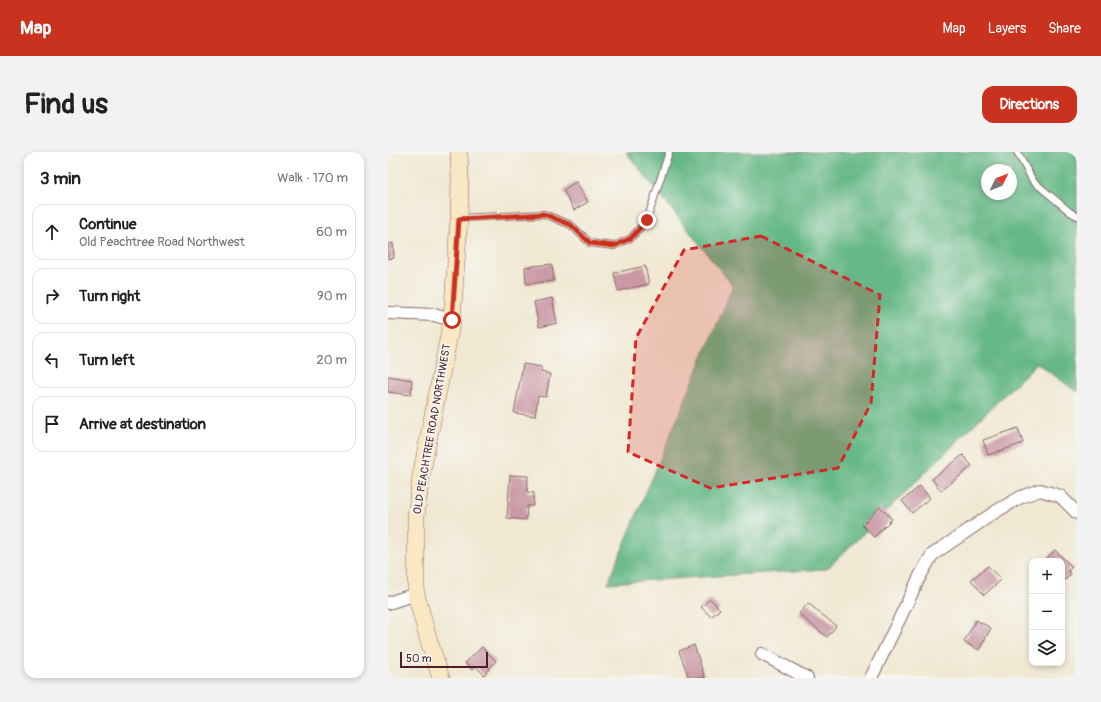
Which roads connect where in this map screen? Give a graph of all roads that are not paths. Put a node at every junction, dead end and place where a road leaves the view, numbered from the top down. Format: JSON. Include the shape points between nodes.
{"nodes":[{"id":1,"x":459,"y":152,"type":"edge"},
{"id":2,"x":669,"y":152,"type":"edge"},
{"id":3,"x":1017,"y":152,"type":"edge"},
{"id":4,"x":1077,"y":216,"type":"edge"},
{"id":5,"x":459,"y":219,"type":"junction"},
{"id":6,"x":388,"y":312,"type":"edge"},
{"id":7,"x":452,"y":320,"type":"junction"},
{"id":8,"x":1077,"y":512,"type":"edge"},
{"id":9,"x":416,"y":594,"type":"junction"},
{"id":10,"x":388,"y":602,"type":"edge"},
{"id":11,"x":762,"y":654,"type":"dead end"},
{"id":12,"x":442,"y":678,"type":"edge"},
{"id":13,"x":807,"y":678,"type":"edge"},
{"id":14,"x":871,"y":678,"type":"edge"}],
"edges":[{"from":1,"to":5,"type":"main road","name":"OLD PEACHTREE ROAD NORTHWEST"},
{"from":2,"to":5,"type":"lane","via":[[647,220],[631,238],[614,246],[590,243],[571,225],[544,214]]},
{"from":3,"to":4,"type":"lane","via":[[1032,181]]},
{"from":5,"to":7,"type":"main road","name":"OLD PEACHTREE ROAD NORTHWEST"},
{"from":6,"to":7,"type":"street","via":[[434,315]]},
{"from":7,"to":9,"type":"main road","name":"OLD PEACHTREE ROAD NORTHWEST","via":[[416,516]]},
{"from":8,"to":14,"type":"street","via":[[1060,496],[1040,490],[1020,497],[995,512],[932,555]]},
{"from":9,"to":10,"type":"street"},
{"from":9,"to":12,"type":"main road","name":"OLD PEACHTREE ROAD NORTHWEST"},
{"from":11,"to":13,"type":"street"}]}
